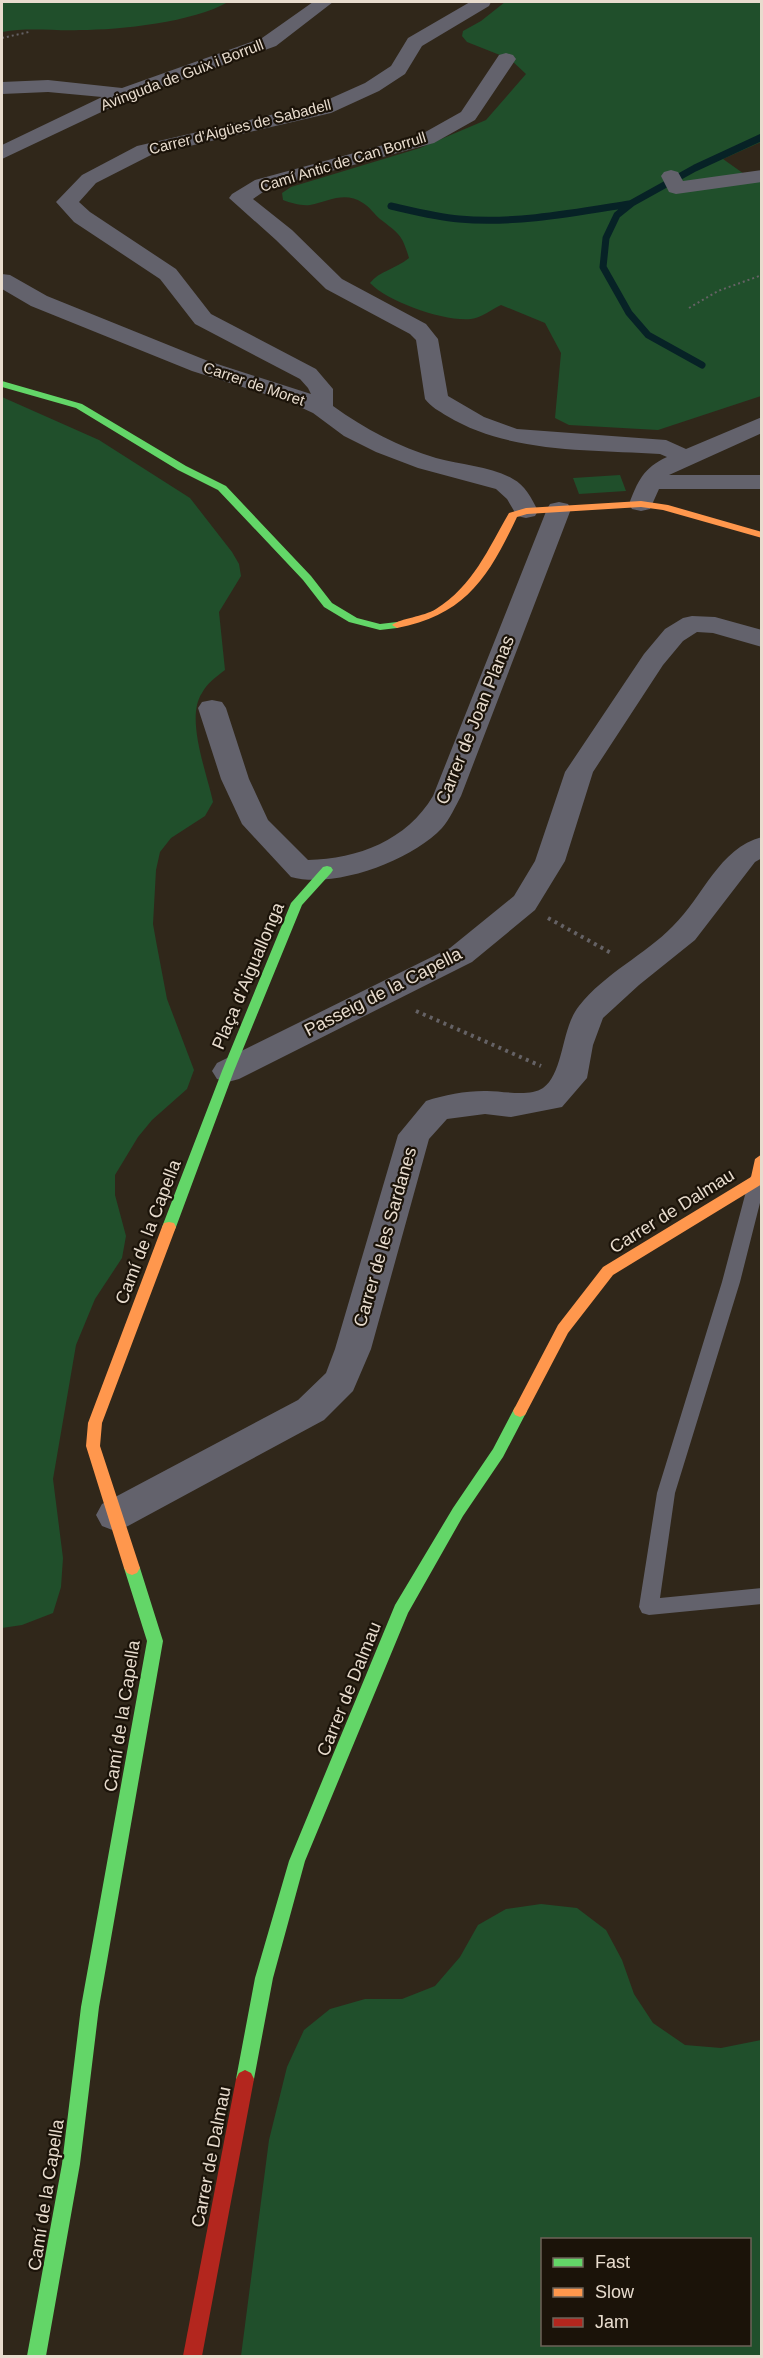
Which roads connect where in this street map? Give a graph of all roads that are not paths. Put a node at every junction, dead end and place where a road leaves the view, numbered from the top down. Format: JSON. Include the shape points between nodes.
{"nodes":[{"id":1,"x":324,"y":2,"type":"edge"},
{"id":2,"x":482,"y":2,"type":"edge"},
{"id":3,"x":506,"y":59,"type":"dead end"},
{"id":4,"x":2,"y":88,"type":"edge"},
{"id":5,"x":124,"y":94,"type":"junction"},
{"id":6,"x":2,"y":153,"type":"edge"},
{"id":7,"x":762,"y":176,"type":"edge"},
{"id":8,"x":671,"y":177,"type":"dead end"},
{"id":9,"x":6,"y":287,"type":"edge"},
{"id":10,"x":2,"y":384,"type":"edge"},
{"id":11,"x":321,"y":408,"type":"junction"},
{"id":12,"x":762,"y":424,"type":"edge"},
{"id":13,"x":685,"y":458,"type":"junction"},
{"id":14,"x":762,"y":482,"type":"edge"},
{"id":15,"x":646,"y":493,"type":"junction"},
{"id":16,"x":559,"y":509,"type":"junction"},
{"id":17,"x":526,"y":511,"type":"junction"},
{"id":18,"x":762,"y":535,"type":"edge"},
{"id":19,"x":762,"y":639,"type":"edge"},
{"id":20,"x":212,"y":708,"type":"dead end"},
{"id":21,"x":762,"y":846,"type":"edge"},
{"id":22,"x":327,"y":870,"type":"junction"},
{"id":23,"x":228,"y":1071,"type":"junction"},
{"id":24,"x":762,"y":1159,"type":"edge"},
{"id":25,"x":757,"y":1180,"type":"junction"},
{"id":26,"x":115,"y":1515,"type":"junction"},
{"id":27,"x":762,"y":1596,"type":"edge"},
{"id":28,"x":36,"y":2356,"type":"edge"},
{"id":29,"x":192,"y":2356,"type":"edge"}],
"edges":[{"from":1,"to":5,"type":"street","name":"Avinguda de Guix i Borrull","via":[[269,42]]},
{"from":2,"to":11,"type":"street","name":"Carrer d'Aigües de Sabadell","via":[[415,42],[398,70],[372,87],[324,109],[144,150],[89,179],[68,202],[82,218],[168,274],[203,319],[308,374],[325,396]]},
{"from":3,"to":13,"type":"street","name":"Camí Antic de Can Borrull","via":[[468,116],[427,139],[262,184],[238,198],[284,235],[334,284],[418,329],[428,339],[437,399],[475,423],[517,436],[666,447]]},
{"from":4,"to":5,"type":"street","via":[[64,86]]},
{"from":5,"to":6,"type":"street","name":"Avinguda de Guix i Borrull"},
{"from":7,"to":8,"type":"street","via":[[676,188]]},
{"from":9,"to":11,"type":"street","name":"Carrer de Moret","via":[[200,366]]},
{"from":10,"to":17,"type":"street","via":[[79,406],[222,488],[328,605],[353,620],[380,627],[412,624],[455,602],[494,556],[513,515]]},
{"from":11,"to":17,"type":"street","name":"Carrer de Moret","via":[[352,432],[384,447],[427,464],[505,484]]},
{"from":12,"to":13,"type":"street"},
{"from":13,"to":15,"type":"street","via":[[661,469]]},
{"from":14,"to":15,"type":"street"},
{"from":15,"to":16,"type":"street"},
{"from":15,"to":18,"type":"street","via":[[664,507]]},
{"from":16,"to":17,"type":"street"},
{"from":16,"to":22,"type":"street","name":"Carrer de Joan Planas","via":[[447,796],[431,822],[381,854]]},
{"from":19,"to":23,"type":"street","name":"Passeig de la Capella","via":[[715,625],[692,624],[674,635],[653,660],[579,772],[550,861],[525,903],[461,955]]},
{"from":20,"to":22,"type":"street","via":[[235,779],[255,824],[301,870]]},
{"from":21,"to":26,"type":"street","name":"Carrer de les Sardanes","via":[[745,855],[684,933],[590,1013],[577,1046],[571,1078],[551,1099],[437,1109],[414,1135],[353,1349],[340,1381],[311,1410]]},
{"from":22,"to":23,"type":"street","name":"Plaça d'Aiguallonga","via":[[297,903]]},
{"from":23,"to":26,"type":"street","name":"Camí de la Capella","via":[[95,1423],[93,1446]]},
{"from":24,"to":25,"type":"street","name":"Carrer de Dalmau"},
{"from":25,"to":27,"type":"lane","via":[[731,1282],[666,1493],[649,1606]]},
{"from":25,"to":29,"type":"street","name":"Carrer de Dalmau","via":[[608,1271],[563,1329],[498,1454],[458,1512],[401,1610],[297,1861],[264,1978]]},
{"from":26,"to":28,"type":"street","name":"Camí de la Capella","via":[[155,1641],[90,2007],[71,2164]]}]}
